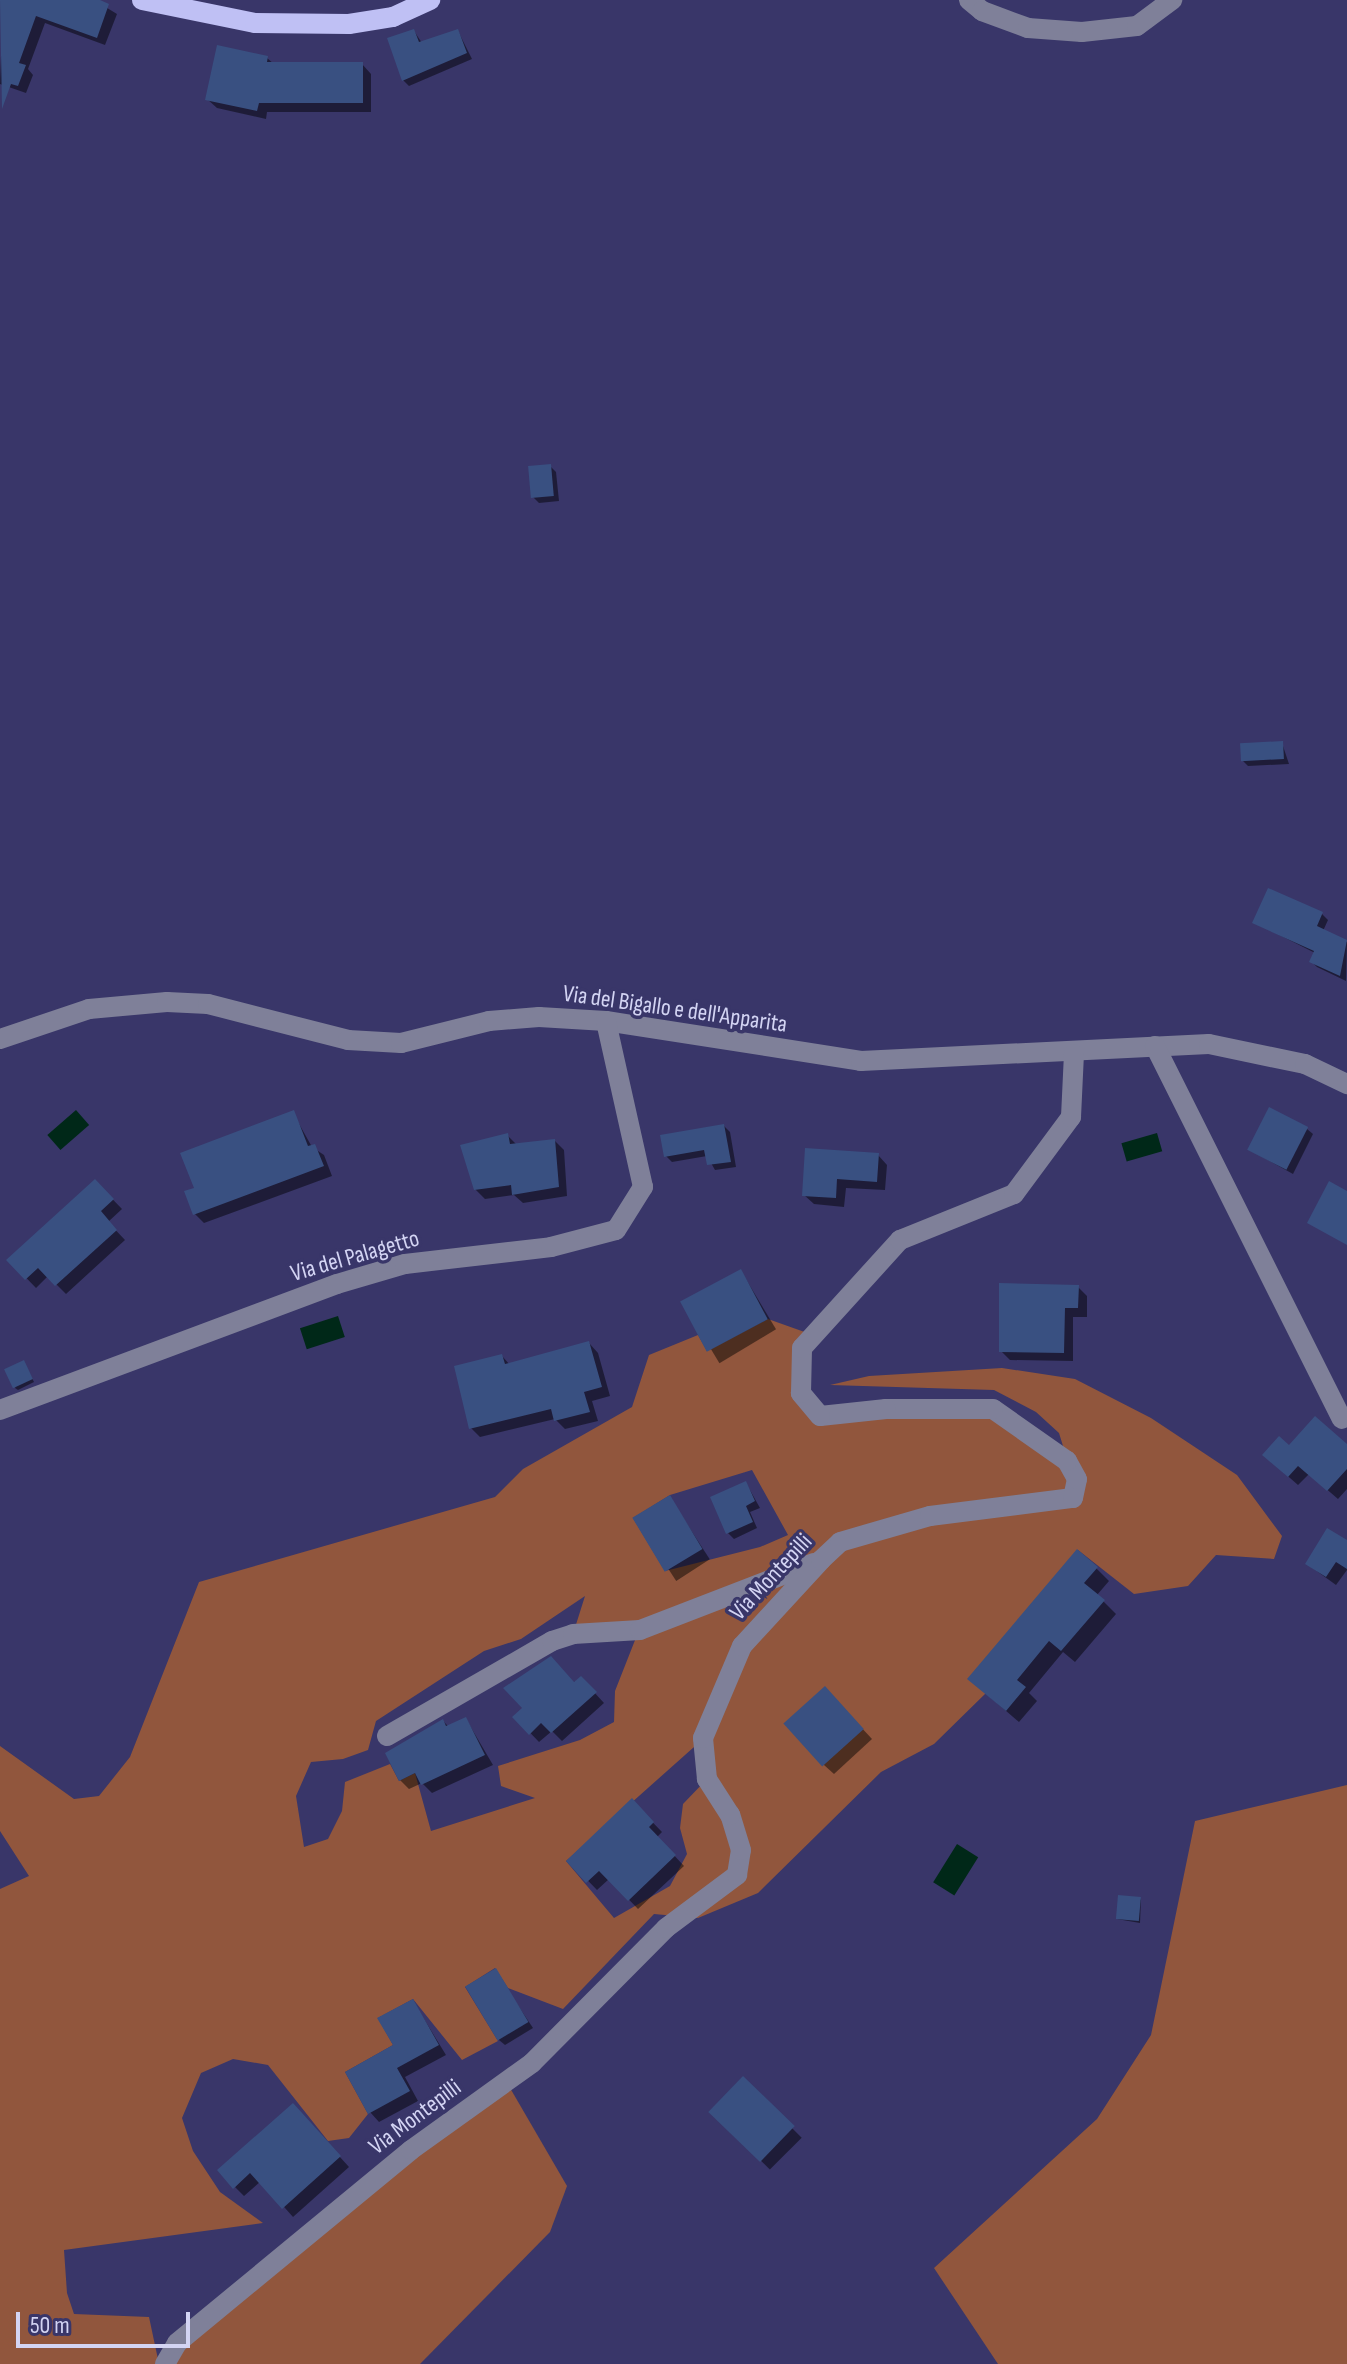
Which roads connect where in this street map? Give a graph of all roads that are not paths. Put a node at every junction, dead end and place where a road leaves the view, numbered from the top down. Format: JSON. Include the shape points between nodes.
{"nodes":[{"id":1,"x":142,"y":0,"type":"edge"},
{"id":2,"x":430,"y":0,"type":"edge"},
{"id":3,"x":969,"y":0,"type":"edge"},
{"id":4,"x":1172,"y":0,"type":"edge"},
{"id":5,"x":606,"y":1021,"type":"junction"},
{"id":6,"x":0,"y":1039,"type":"edge"},
{"id":7,"x":1155,"y":1046,"type":"junction"},
{"id":8,"x":1074,"y":1054,"type":"junction"},
{"id":9,"x":1347,"y":1084,"type":"edge"},
{"id":10,"x":0,"y":1410,"type":"edge"},
{"id":11,"x":1342,"y":1419,"type":"dead end"},
{"id":12,"x":821,"y":1560,"type":"junction"},
{"id":13,"x":387,"y":1736,"type":"dead end"},
{"id":14,"x":165,"y":2364,"type":"edge"}],
"edges":[{"from":1,"to":2,"type":"main road","via":[[255,23],[349,24],[393,17]]},
{"from":3,"to":4,"type":"street","via":[[982,11],[1028,28],[1082,32],[1137,26]]},
{"from":5,"to":6,"type":"street","name":"Via del Bigallo e dell'Apparita","via":[[489,1021],[401,1043],[348,1040],[208,1004],[167,1002],[89,1009]]},
{"from":5,"to":8,"type":"street","name":"Via del Bigallo e dell'Apparita","via":[[861,1061]]},
{"from":5,"to":10,"type":"street","name":"Via del Palagetto","via":[[643,1187],[616,1230],[551,1247],[405,1264],[337,1284]]},
{"from":7,"to":8,"type":"street","name":"Via del Bigallo e dell'Apparita"},
{"from":7,"to":9,"type":"street","name":"Via del Bigallo e dell'Apparita","via":[[1239,1049],[1305,1064]]},
{"from":7,"to":11,"type":"street"},
{"from":8,"to":12,"type":"street","name":"Via Montepilli","via":[[1071,1117],[1014,1194],[900,1240],[802,1348],[801,1393],[820,1416],[886,1409],[993,1409],[1067,1461],[1077,1479],[1073,1498],[930,1516],[840,1542]]},
{"from":12,"to":13,"type":"street","via":[[640,1630],[573,1634],[552,1641]]},
{"from":12,"to":14,"type":"street","name":"Via Montepilli","via":[[742,1646],[703,1738],[707,1779],[730,1815],[741,1850],[737,1875],[666,1928],[532,2063],[399,2160],[177,2343]]}]}
